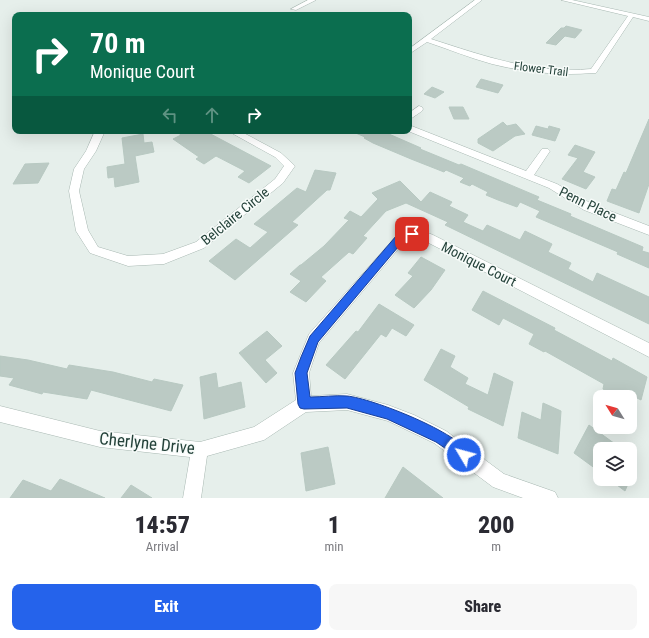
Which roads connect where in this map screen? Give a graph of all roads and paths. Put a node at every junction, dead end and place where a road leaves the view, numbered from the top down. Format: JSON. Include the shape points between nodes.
{"nodes":[{"id":1,"x":302,"y":0,"type":"edge"},
{"id":2,"x":313,"y":0,"type":"edge"},
{"id":3,"x":479,"y":0,"type":"edge"},
{"id":4,"x":564,"y":0,"type":"edge"},
{"id":5,"x":294,"y":12,"type":"edge"},
{"id":6,"x":632,"y":15,"type":"junction"},
{"id":7,"x":649,"y":18,"type":"edge"},
{"id":8,"x":425,"y":39,"type":"junction"},
{"id":9,"x":412,"y":50,"type":"edge"},
{"id":10,"x":419,"y":108,"type":"dead end"},
{"id":11,"x":412,"y":114,"type":"edge"},
{"id":12,"x":412,"y":129,"type":"edge"},
{"id":13,"x":99,"y":134,"type":"edge"},
{"id":14,"x":239,"y":134,"type":"edge"},
{"id":15,"x":545,"y":151,"type":"dead end"},
{"id":16,"x":528,"y":176,"type":"junction"},
{"id":17,"x":649,"y":231,"type":"edge"},
{"id":18,"x":649,"y":350,"type":"edge"},
{"id":19,"x":304,"y":404,"type":"junction"},
{"id":20,"x":0,"y":414,"type":"edge"},
{"id":21,"x":200,"y":450,"type":"junction"},
{"id":22,"x":192,"y":498,"type":"edge"},
{"id":23,"x":549,"y":498,"type":"edge"}],
"edges":[{"from":1,"to":5,"type":"street"},
{"from":2,"to":5,"type":"street"},
{"from":3,"to":8,"type":"street"},
{"from":4,"to":6,"type":"street"},
{"from":6,"to":7,"type":"street"},
{"from":6,"to":8,"type":"street","name":"Flower Trail","via":[[593,71],[546,71],[493,62]]},
{"from":8,"to":9,"type":"street"},
{"from":10,"to":11,"type":"street"},
{"from":12,"to":16,"type":"street","name":"Penn Place"},
{"from":13,"to":14,"type":"street","name":"Belclaire Circle","via":[[79,169],[74,191],[82,231],[94,250],[128,261],[164,259],[200,245],[279,181],[290,166],[278,155]]},
{"from":15,"to":16,"type":"street"},
{"from":16,"to":17,"type":"street","name":"Penn Place","via":[[552,186],[588,207]]},
{"from":18,"to":19,"type":"street","name":"Monique Court","via":[[418,233],[401,238],[314,339],[301,373]]},
{"from":19,"to":21,"type":"street","name":"Cherlyne Drive","via":[[258,434]]},
{"from":19,"to":23,"type":"street","via":[[347,402],[388,413],[440,437],[499,481]]},
{"from":20,"to":21,"type":"street","name":"Cherlyne Drive","via":[[100,439]]},
{"from":21,"to":22,"type":"street"}]}
